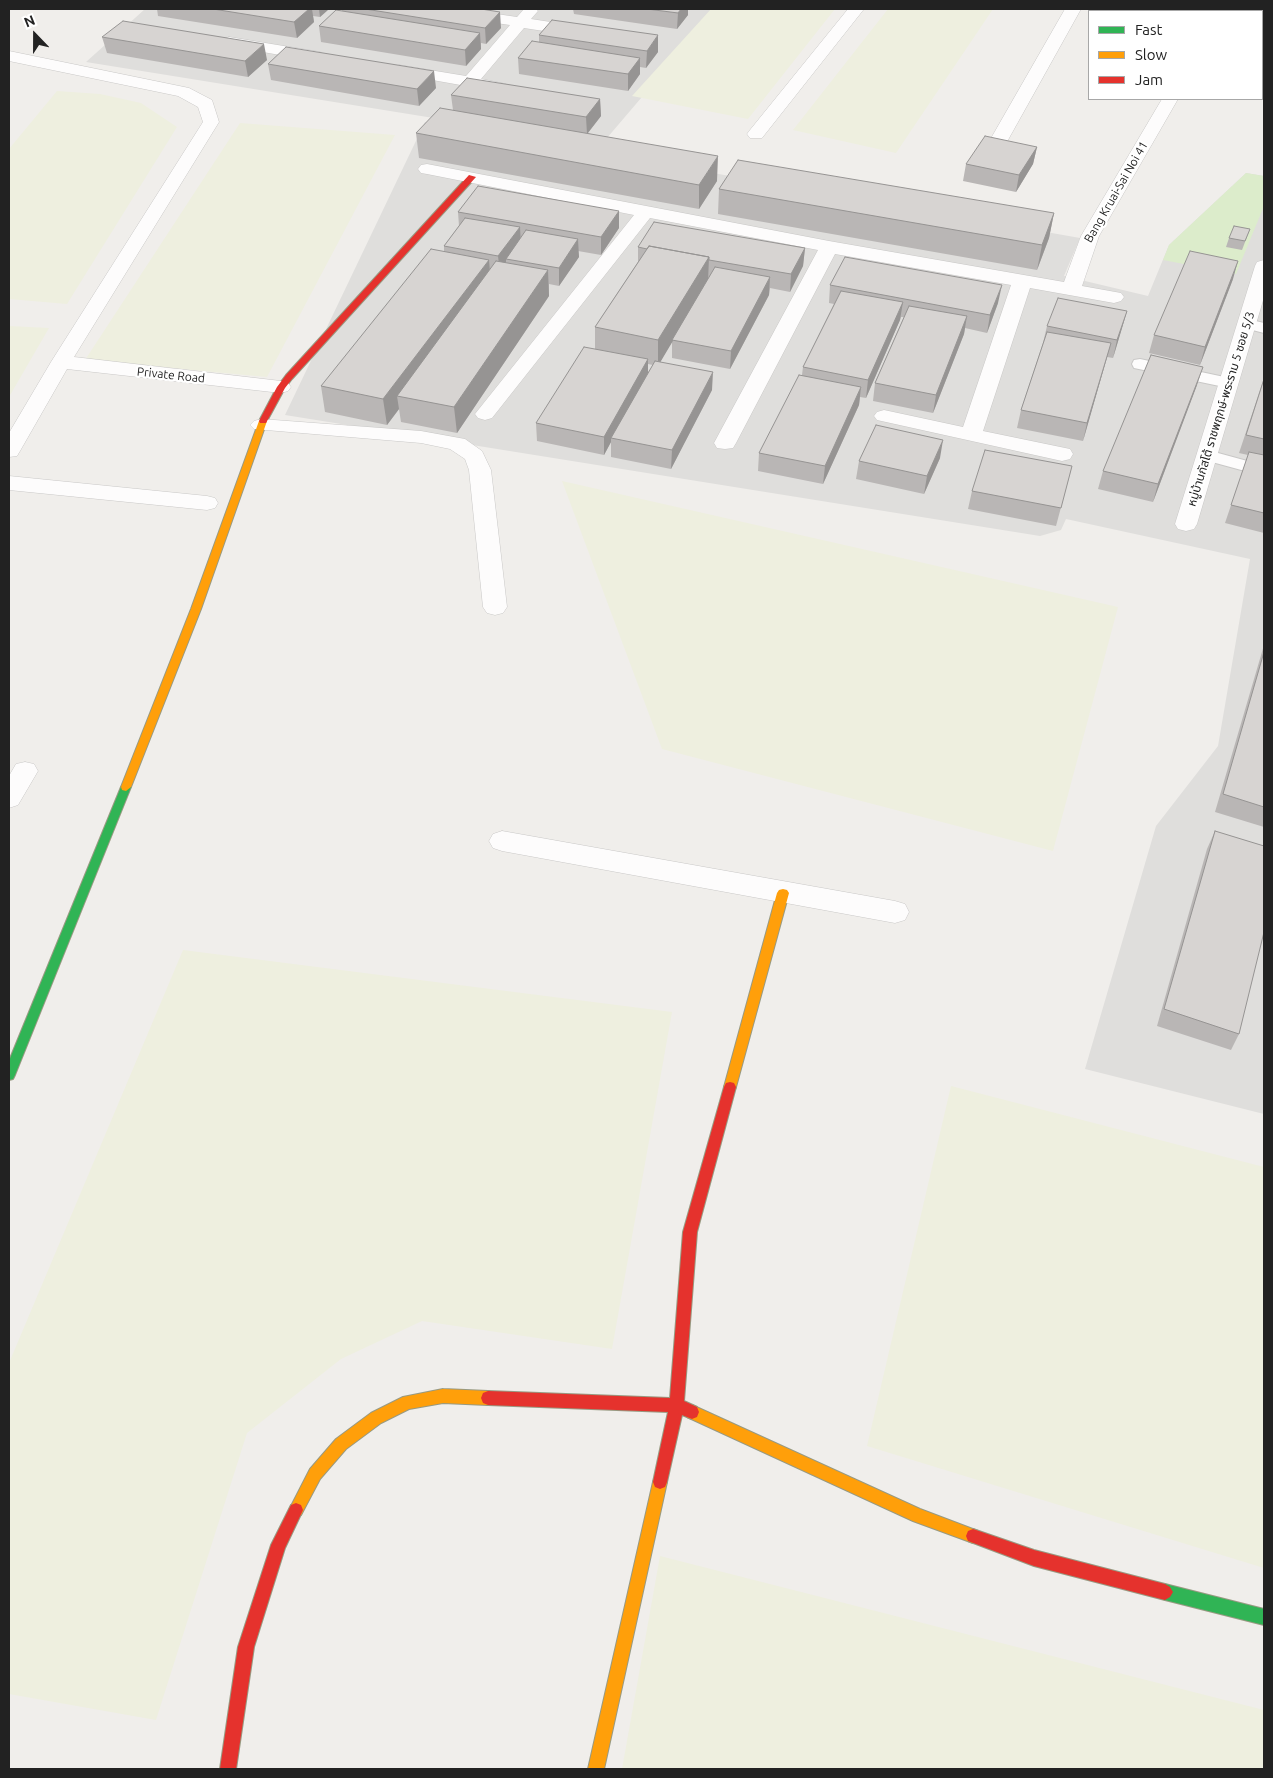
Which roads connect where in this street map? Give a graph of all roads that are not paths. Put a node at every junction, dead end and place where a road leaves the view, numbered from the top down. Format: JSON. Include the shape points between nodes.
{"nodes":[{"id":1,"x":433,"y":9,"type":"edge"},
{"id":2,"x":532,"y":9,"type":"edge"},
{"id":3,"x":856,"y":9,"type":"edge"},
{"id":4,"x":1073,"y":9,"type":"edge"},
{"id":5,"x":521,"y":22,"type":"junction"},
{"id":6,"x":598,"y":34,"type":"edge"},
{"id":7,"x":209,"y":38,"type":"edge"},
{"id":8,"x":9,"y":56,"type":"edge"},
{"id":9,"x":335,"y":60,"type":"edge"},
{"id":10,"x":383,"y":68,"type":"edge"},
{"id":11,"x":470,"y":82,"type":"junction"},
{"id":12,"x":519,"y":91,"type":"edge"},
{"id":13,"x":1169,"y":100,"type":"edge"},
{"id":14,"x":756,"y":134,"type":"dead end"},
{"id":15,"x":999,"y":140,"type":"edge"},
{"id":16,"x":427,"y":169,"type":"edge"},
{"id":17,"x":472,"y":177,"type":"junction"},
{"id":18,"x":646,"y":211,"type":"junction"},
{"id":19,"x":829,"y":247,"type":"junction"},
{"id":20,"x":1264,"y":266,"type":"edge"},
{"id":21,"x":1022,"y":282,"type":"junction"},
{"id":22,"x":1070,"y":289,"type":"junction"},
{"id":23,"x":1114,"y":298,"type":"dead end"},
{"id":24,"x":1255,"y":326,"type":"edge"},
{"id":25,"x":61,"y":362,"type":"junction"},
{"id":26,"x":1140,"y":364,"type":"dead end"},
{"id":27,"x":1229,"y":383,"type":"junction"},
{"id":28,"x":281,"y":387,"type":"junction"},
{"id":29,"x":485,"y":414,"type":"dead end"},
{"id":30,"x":884,"y":416,"type":"dead end"},
{"id":31,"x":261,"y":426,"type":"junction"},
{"id":32,"x":971,"y":435,"type":"junction"},
{"id":33,"x":725,"y":443,"type":"dead end"},
{"id":34,"x":9,"y":451,"type":"edge"},
{"id":35,"x":1062,"y":454,"type":"dead end"},
{"id":36,"x":1207,"y":455,"type":"junction"},
{"id":37,"x":1245,"y":466,"type":"edge"},
{"id":38,"x":9,"y":483,"type":"edge"},
{"id":39,"x":207,"y":503,"type":"dead end"},
{"id":40,"x":1186,"y":524,"type":"dead end"},
{"id":41,"x":495,"y":607,"type":"dead end"},
{"id":42,"x":25,"y":771,"type":"dead end"},
{"id":43,"x":9,"y":798,"type":"edge"},
{"id":44,"x":502,"y":841,"type":"dead end"},
{"id":45,"x":782,"y":893,"type":"junction"},
{"id":46,"x":895,"y":912,"type":"dead end"},
{"id":47,"x":9,"y":1075,"type":"edge"},
{"id":48,"x":677,"y":1405,"type":"junction"},
{"id":49,"x":1264,"y":1617,"type":"edge"},
{"id":50,"x":228,"y":1769,"type":"edge"},
{"id":51,"x":596,"y":1769,"type":"edge"}],
"edges":[{"from":1,"to":5,"type":"street"},
{"from":2,"to":5,"type":"street"},
{"from":3,"to":14,"type":"street"},
{"from":4,"to":15,"type":"street"},
{"from":5,"to":6,"type":"street"},
{"from":5,"to":11,"type":"street"},
{"from":7,"to":9,"type":"street"},
{"from":8,"to":25,"type":"street","via":[[183,92],[206,104],[211,122]]},
{"from":10,"to":11,"type":"street"},
{"from":11,"to":12,"type":"street"},
{"from":13,"to":22,"type":"street","name":"Bang Kruai-Sai Noi 41","via":[[1090,236]]},
{"from":16,"to":17,"type":"street"},
{"from":17,"to":18,"type":"street"},
{"from":17,"to":28,"type":"street"},
{"from":18,"to":19,"type":"street"},
{"from":18,"to":29,"type":"street"},
{"from":19,"to":21,"type":"street"},
{"from":19,"to":33,"type":"street"},
{"from":20,"to":24,"type":"street","name":"หมู่บ้านกัสโต้ ราชพฤกษ์-พระราม 5 ซอย 5/3"},
{"from":21,"to":22,"type":"street"},
{"from":21,"to":32,"type":"street"},
{"from":22,"to":23,"type":"street"},
{"from":24,"to":27,"type":"street","name":"หมู่บ้านกัสโต้ ราชพฤกษ์-พระราม 5 ซอย 5/3"},
{"from":25,"to":28,"type":"street","name":"Private Road"},
{"from":25,"to":34,"type":"street"},
{"from":26,"to":27,"type":"lane"},
{"from":27,"to":36,"type":"street","name":"หมู่บ้านกัสโต้ ราชพฤกษ์-พระราม 5 ซอย 5/3"},
{"from":28,"to":31,"type":"street"},
{"from":30,"to":32,"type":"street"},
{"from":31,"to":41,"type":"street","via":[[421,437],[457,444],[474,456],[480,470]]},
{"from":31,"to":47,"type":"street","via":[[196,609]]},
{"from":32,"to":35,"type":"street"},
{"from":36,"to":37,"type":"lane"},
{"from":36,"to":40,"type":"street","name":"หมู่บ้านกัสโต้ ราชพฤกษ์-พระราม 5 ซอย 5/3"},
{"from":38,"to":39,"type":"street"},
{"from":42,"to":43,"type":"street"},
{"from":44,"to":45,"type":"street"},
{"from":45,"to":46,"type":"street"},
{"from":45,"to":48,"type":"street","via":[[690,1232]]},
{"from":48,"to":49,"type":"street","via":[[918,1516],[1034,1558]]},
{"from":48,"to":50,"type":"street","via":[[443,1396],[408,1402],[376,1418],[341,1444],[316,1474],[278,1545],[246,1646]]},
{"from":48,"to":51,"type":"street"}]}
